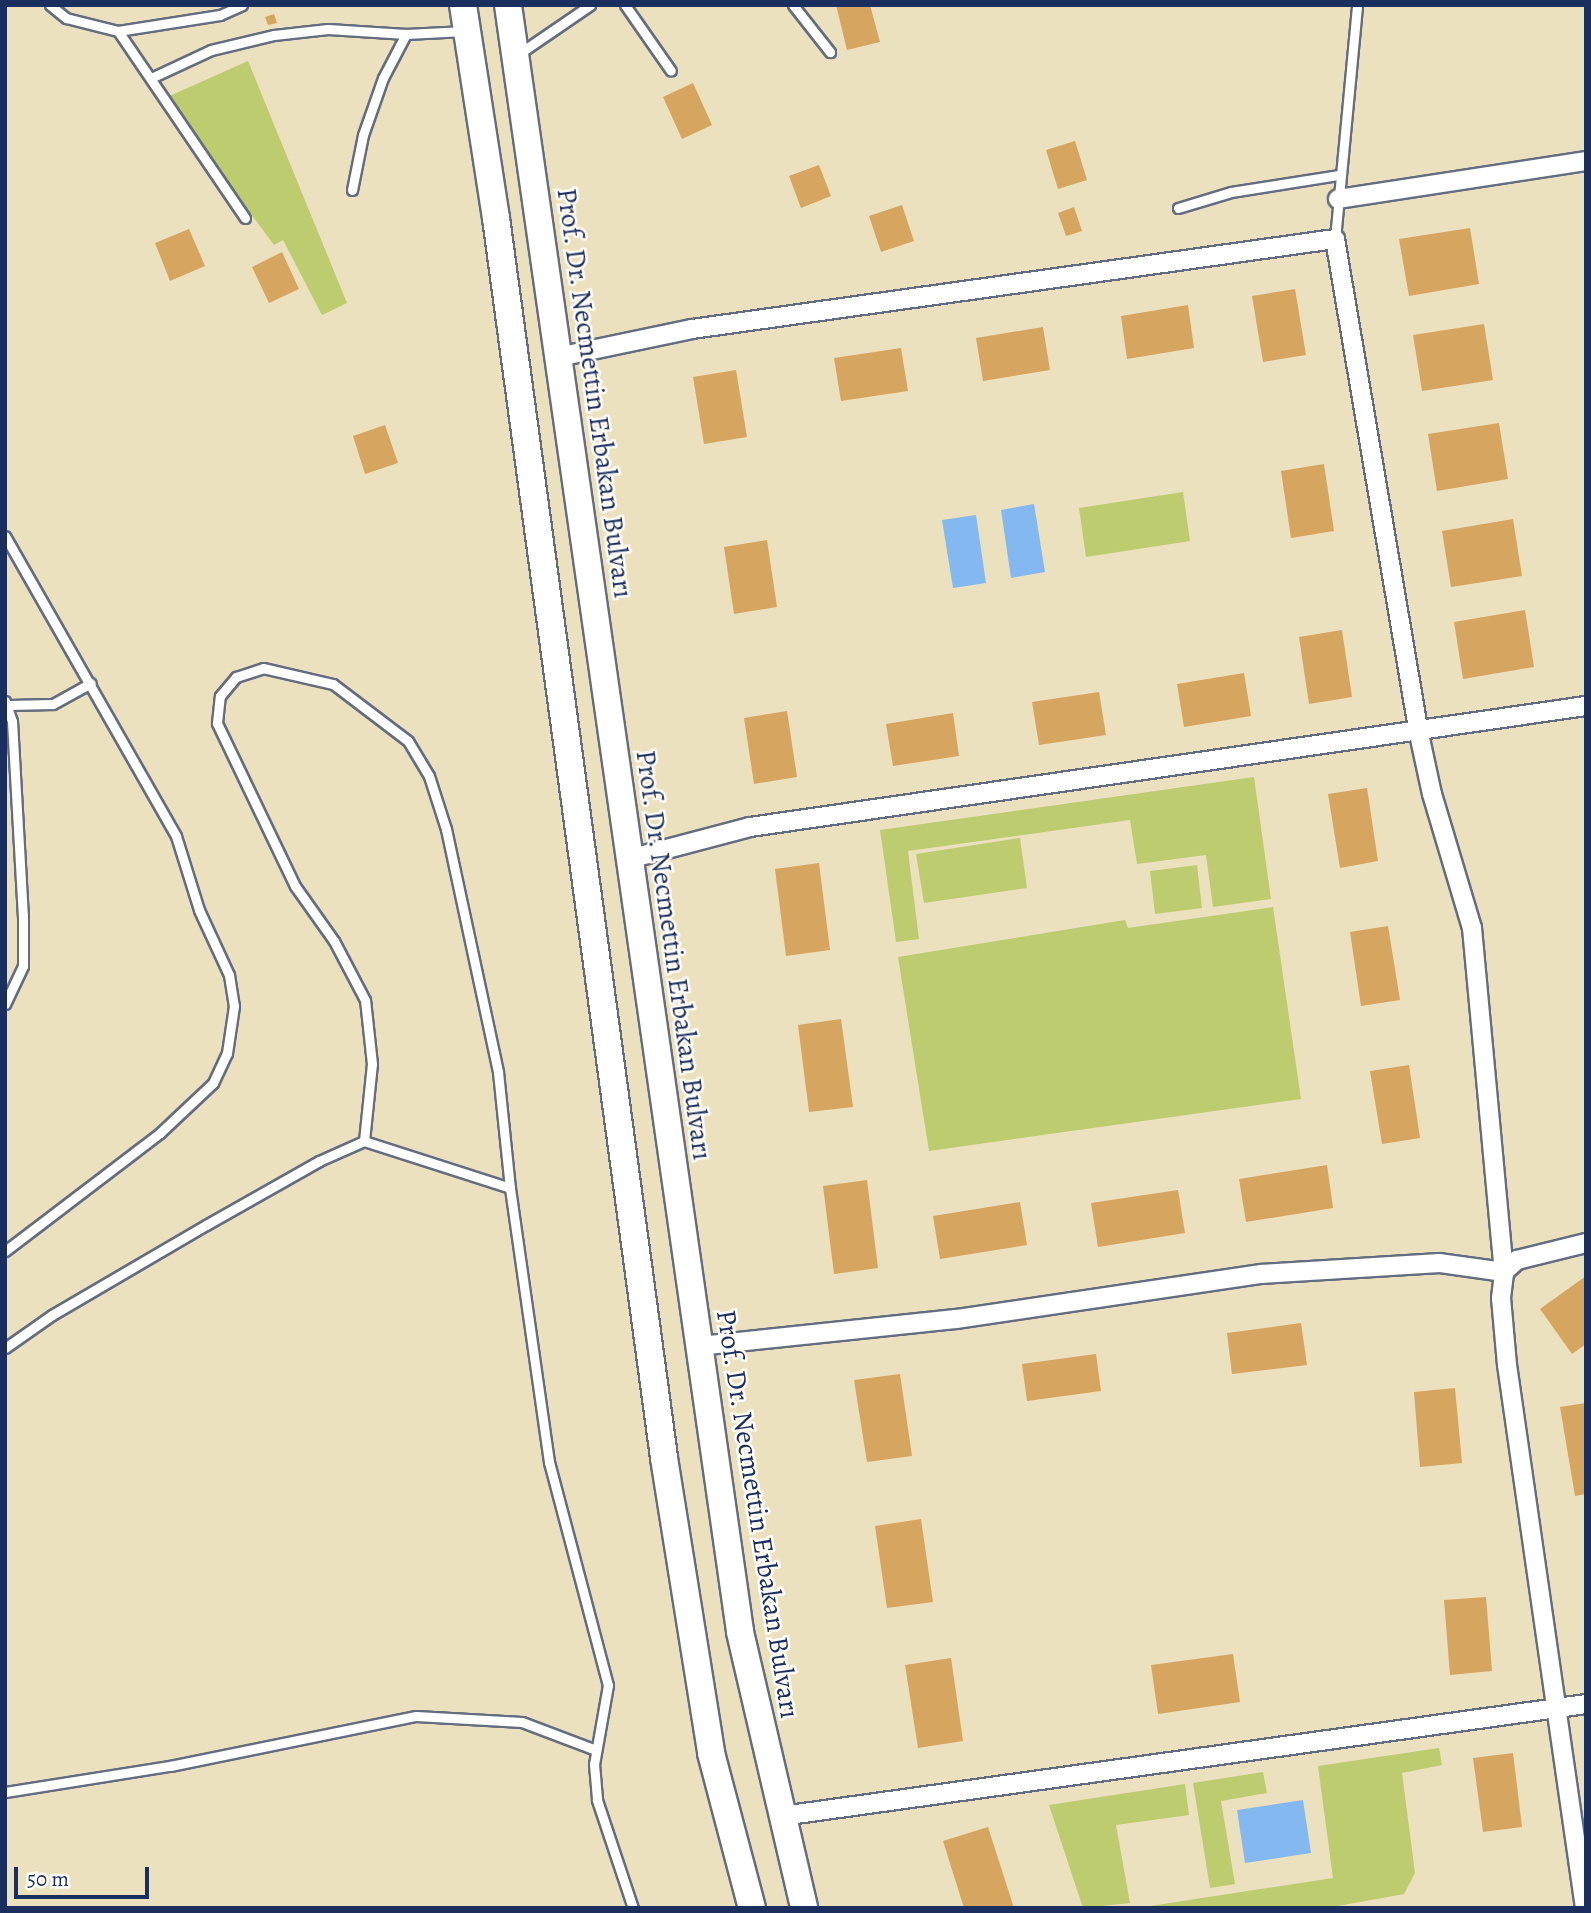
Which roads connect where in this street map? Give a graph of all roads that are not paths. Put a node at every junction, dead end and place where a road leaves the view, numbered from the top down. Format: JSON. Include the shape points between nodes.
{"nodes":[{"id":1,"x":50,"y":5,"type":"edge"},
{"id":2,"x":242,"y":5,"type":"edge"},
{"id":3,"x":508,"y":5,"type":"edge"},
{"id":4,"x":590,"y":5,"type":"edge"},
{"id":5,"x":625,"y":5,"type":"edge"},
{"id":6,"x":793,"y":5,"type":"edge"},
{"id":7,"x":1357,"y":5,"type":"edge"},
{"id":8,"x":465,"y":18,"type":"edge"},
{"id":9,"x":118,"y":31,"type":"junction"},
{"id":10,"x":406,"y":34,"type":"junction"},
{"id":11,"x":830,"y":52,"type":"dead end"},
{"id":12,"x":515,"y":56,"type":"junction"},
{"id":13,"x":671,"y":71,"type":"dead end"},
{"id":14,"x":150,"y":78,"type":"junction"},
{"id":15,"x":1586,"y":161,"type":"edge"},
{"id":16,"x":1338,"y":175,"type":"junction"},
{"id":17,"x":352,"y":190,"type":"dead end"},
{"id":18,"x":1338,"y":199,"type":"junction"},
{"id":19,"x":1178,"y":208,"type":"dead end"},
{"id":20,"x":245,"y":218,"type":"dead end"},
{"id":21,"x":1335,"y":239,"type":"junction"},
{"id":22,"x":558,"y":356,"type":"junction"},
{"id":23,"x":5,"y":536,"type":"edge"},
{"id":24,"x":91,"y":683,"type":"junction"},
{"id":25,"x":7,"y":703,"type":"edge"},
{"id":26,"x":1586,"y":706,"type":"edge"},
{"id":27,"x":1419,"y":734,"type":"junction"},
{"id":28,"x":629,"y":859,"type":"junction"},
{"id":29,"x":5,"y":1004,"type":"edge"},
{"id":30,"x":364,"y":1141,"type":"junction"},
{"id":31,"x":510,"y":1188,"type":"junction"},
{"id":32,"x":1586,"y":1243,"type":"edge"},
{"id":33,"x":5,"y":1251,"type":"edge"},
{"id":34,"x":1504,"y":1272,"type":"junction"},
{"id":35,"x":697,"y":1346,"type":"junction"},
{"id":36,"x":5,"y":1348,"type":"edge"},
{"id":37,"x":1586,"y":1704,"type":"edge"},
{"id":38,"x":1556,"y":1709,"type":"junction"},
{"id":39,"x":596,"y":1750,"type":"junction"},
{"id":40,"x":5,"y":1792,"type":"edge"},
{"id":41,"x":782,"y":1816,"type":"junction"},
{"id":42,"x":633,"y":1908,"type":"edge"},
{"id":43,"x":752,"y":1908,"type":"edge"},
{"id":44,"x":804,"y":1908,"type":"edge"},
{"id":45,"x":1585,"y":1908,"type":"edge"}],
"edges":[{"from":1,"to":9,"type":"lane","via":[[66,18]]},
{"from":2,"to":9,"type":"lane","via":[[220,15]]},
{"from":3,"to":12,"type":"main road","name":"Prof. Dr. Necmettin Erbakan Bulvarı"},
{"from":4,"to":12,"type":"lane"},
{"from":5,"to":13,"type":"lane"},
{"from":6,"to":11,"type":"lane"},
{"from":7,"to":16,"type":"lane"},
{"from":8,"to":10,"type":"lane"},
{"from":8,"to":43,"type":"main road","via":[[664,1458],[710,1753]]},
{"from":9,"to":14,"type":"lane"},
{"from":10,"to":14,"type":"lane","via":[[328,29],[274,35],[211,50]]},
{"from":10,"to":17,"type":"lane","via":[[383,78],[363,135]]},
{"from":12,"to":22,"type":"main road","name":"Prof. Dr. Necmettin Erbakan Bulvarı"},
{"from":14,"to":20,"type":"lane"},
{"from":15,"to":18,"type":"street"},
{"from":16,"to":18,"type":"lane"},
{"from":16,"to":19,"type":"lane","via":[[1231,192]]},
{"from":18,"to":21,"type":"lane"},
{"from":21,"to":22,"type":"street","via":[[692,329]]},
{"from":21,"to":27,"type":"street"},
{"from":22,"to":28,"type":"main road","name":"Prof. Dr. Necmettin Erbakan Bulvarı"},
{"from":23,"to":24,"type":"lane"},
{"from":24,"to":25,"type":"lane","via":[[53,704]]},
{"from":24,"to":33,"type":"lane","via":[[182,849],[199,910],[229,975],[232,1030],[221,1069],[197,1100],[65,1209]]},
{"from":25,"to":29,"type":"lane","via":[[23,966]]},
{"from":26,"to":27,"type":"street"},
{"from":27,"to":28,"type":"street","via":[[750,827]]},
{"from":27,"to":34,"type":"street","via":[[1472,928]]},
{"from":28,"to":35,"type":"main road","name":"Prof. Dr. Necmettin Erbakan Bulvarı"},
{"from":30,"to":31,"type":"lane"},
{"from":30,"to":31,"type":"lane","via":[[372,1064],[365,1000],[334,941],[295,886],[216,723],[220,696],[236,677],[263,668],[333,684],[408,741],[429,776],[446,830],[498,1072]]},
{"from":30,"to":36,"type":"lane","via":[[319,1161],[206,1226],[52,1315]]},
{"from":31,"to":39,"type":"lane","via":[[550,1462],[608,1685]]},
{"from":32,"to":34,"type":"street","via":[[1517,1260]]},
{"from":34,"to":35,"type":"street","via":[[1439,1263],[1261,1274],[956,1319]]},
{"from":34,"to":38,"type":"street","via":[[1507,1365]]},
{"from":35,"to":41,"type":"main road","name":"Prof. Dr. Necmettin Erbakan Bulvarı","via":[[740,1632]]},
{"from":37,"to":38,"type":"street"},
{"from":38,"to":41,"type":"street"},
{"from":38,"to":45,"type":"street"},
{"from":39,"to":40,"type":"lane","via":[[522,1722],[416,1716],[170,1766]]},
{"from":39,"to":42,"type":"lane","via":[[597,1800]]},
{"from":41,"to":44,"type":"main road","name":"Prof. Dr. Necmettin Erbakan Bulvarı"}]}
